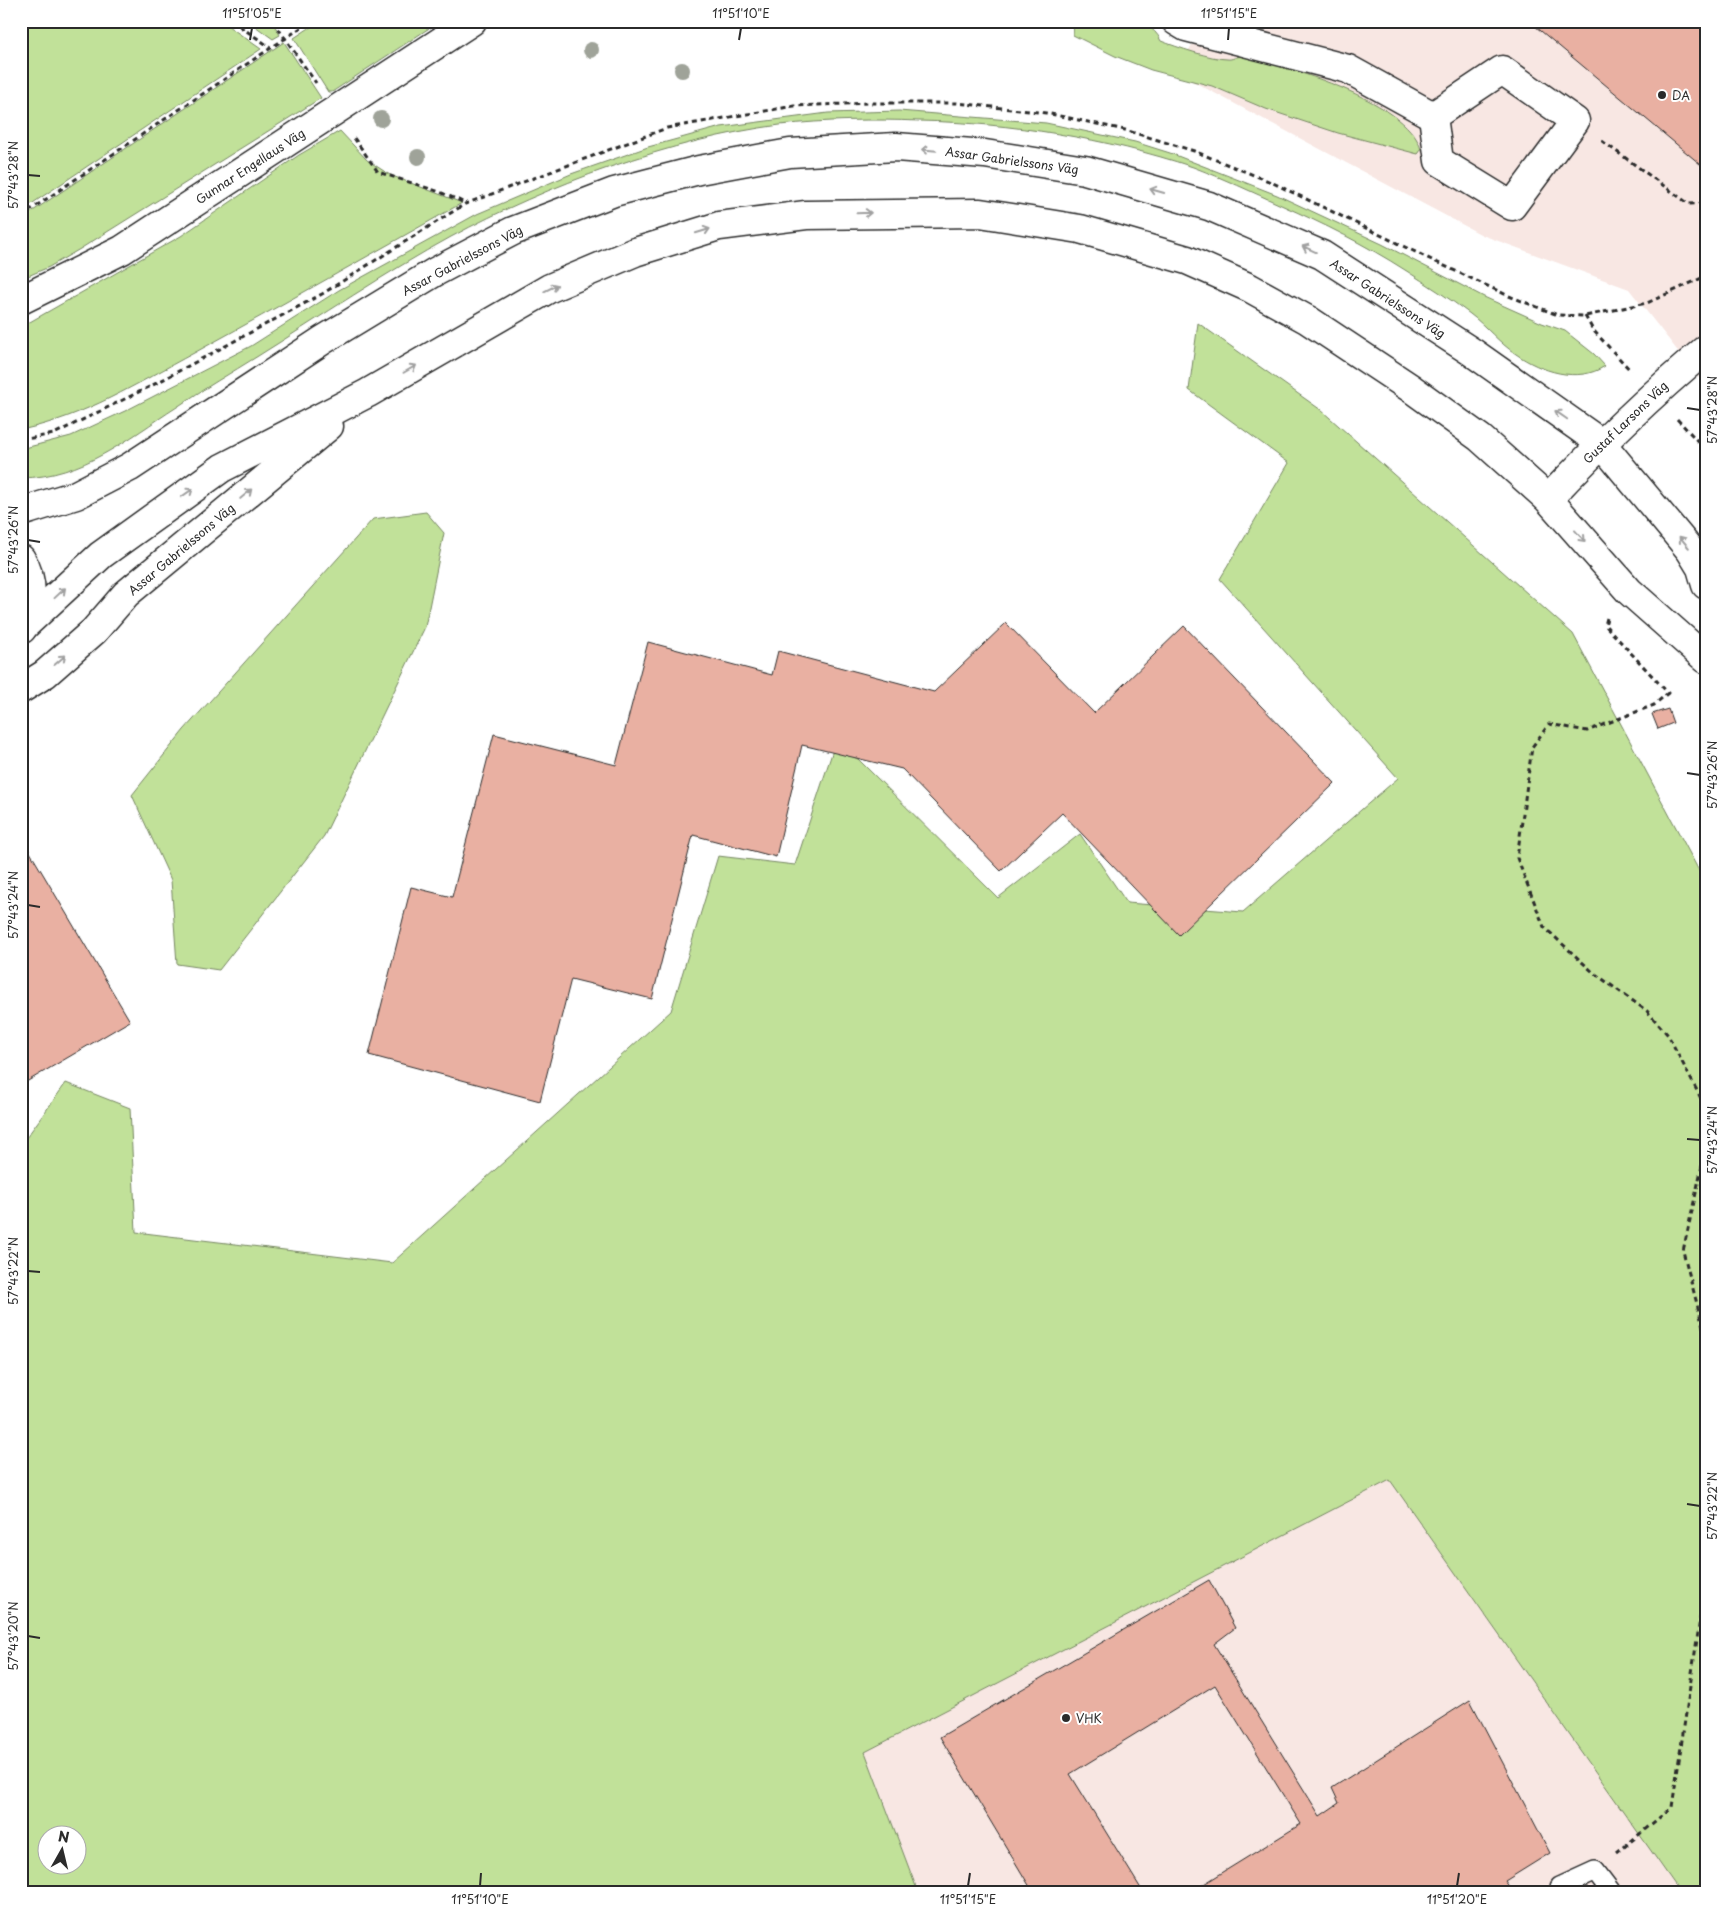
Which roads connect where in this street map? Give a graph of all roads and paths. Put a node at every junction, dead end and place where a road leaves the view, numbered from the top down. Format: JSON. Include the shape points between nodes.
{"nodes":[{"id":1,"x":232,"y":21,"type":"edge"},
{"id":2,"x":311,"y":21,"type":"edge"},
{"id":3,"x":472,"y":21,"type":"edge"},
{"id":4,"x":1176,"y":21,"type":"edge"},
{"id":5,"x":270,"y":47,"type":"junction"},
{"id":6,"x":1433,"y":116,"type":"junction"},
{"id":7,"x":1575,"y":122,"type":"junction"},
{"id":8,"x":1706,"y":203,"type":"edge"},
{"id":9,"x":21,"y":216,"type":"edge"},
{"id":10,"x":1706,"y":276,"type":"edge"},
{"id":11,"x":21,"y":300,"type":"edge"},
{"id":12,"x":1585,"y":316,"type":"dead end"},
{"id":13,"x":1706,"y":349,"type":"edge"},
{"id":14,"x":368,"y":393,"type":"junction"},
{"id":15,"x":1601,"y":443,"type":"junction"},
{"id":16,"x":1548,"y":499,"type":"junction"},
{"id":17,"x":21,"y":512,"type":"edge"},
{"id":18,"x":21,"y":559,"type":"edge"},
{"id":19,"x":1706,"y":585,"type":"edge"},
{"id":20,"x":1607,"y":616,"type":"dead end"},
{"id":21,"x":23,"y":628,"type":"edge"},
{"id":22,"x":1706,"y":658,"type":"edge"},
{"id":23,"x":21,"y":689,"type":"edge"},
{"id":24,"x":1706,"y":1108,"type":"edge"},
{"id":25,"x":1706,"y":1148,"type":"edge"},
{"id":26,"x":1706,"y":1338,"type":"edge"},
{"id":27,"x":1706,"y":1579,"type":"edge"},
{"id":28,"x":1595,"y":1871,"type":"junction"},
{"id":29,"x":1560,"y":1887,"type":"dead end"},
{"id":30,"x":1612,"y":1892,"type":"edge"}],
"edges":[{"from":1,"to":5,"type":"path"},
{"from":2,"to":5,"type":"path"},
{"from":3,"to":11,"type":"street","name":"Gunnar Engellaus Väg","via":[[122,250]]},
{"from":4,"to":6,"type":"street","via":[[1186,27],[1348,69]]},
{"from":5,"to":9,"type":"path"},
{"from":6,"to":7,"type":"street","via":[[1502,70]]},
{"from":6,"to":7,"type":"street","via":[[1439,161],[1512,206]]},
{"from":7,"to":8,"type":"path","via":[[1689,204]]},
{"from":10,"to":12,"type":"path","via":[[1647,303]]},
{"from":13,"to":15,"type":"street","name":"Gustaf Larsons Väg"},
{"from":14,"to":16,"type":"street","name":"Assar Gabrielssons Väg","one_way":true,"via":[[550,288],[635,252],[720,226],[806,215],[980,213],[1080,229],[1187,260],[1250,288],[1308,320],[1412,388],[1480,438]]},
{"from":21,"to":14,"type":"street","name":"Assar Gabrielssons Väg","one_way":true,"via":[[100,555],[222,468]]},
{"from":23,"to":14,"type":"street","name":"Assar Gabrielssons Väg","one_way":true,"via":[[45,674],[94,631],[126,594]]},
{"from":15,"to":16,"type":"street","name":"Gustaf Larsons Väg"},
{"from":15,"to":17,"type":"street","name":"Assar Gabrielssons Väg","one_way":true,"via":[[1472,352],[1322,255],[1209,206],[1086,170],[985,154],[896,147],[790,153],[699,170],[614,192],[513,231],[435,272],[331,335],[130,468],[76,495]]},
{"from":19,"to":15,"type":"street","name":"Assar Gabrielssons Väg","one_way":true,"via":[[1701,568],[1690,550]]},
{"from":16,"to":22,"type":"street","name":"Assar Gabrielssons Väg","one_way":true,"via":[[1629,591]]},
{"from":18,"to":21,"type":"street","name":"Assar Gabrielssons Väg","via":[[30,588],[28,614]]},
{"from":20,"to":24,"type":"path","via":[[1605,626],[1668,694],[1654,705],[1587,731],[1549,724],[1532,748],[1517,858],[1544,927],[1594,973],[1647,1011],[1668,1036]]},
{"from":25,"to":26,"type":"path","via":[[1683,1251]]},
{"from":27,"to":28,"type":"path","via":[[1672,1807]]},
{"from":28,"to":29,"type":"lane"},
{"from":28,"to":30,"type":"lane"}]}
